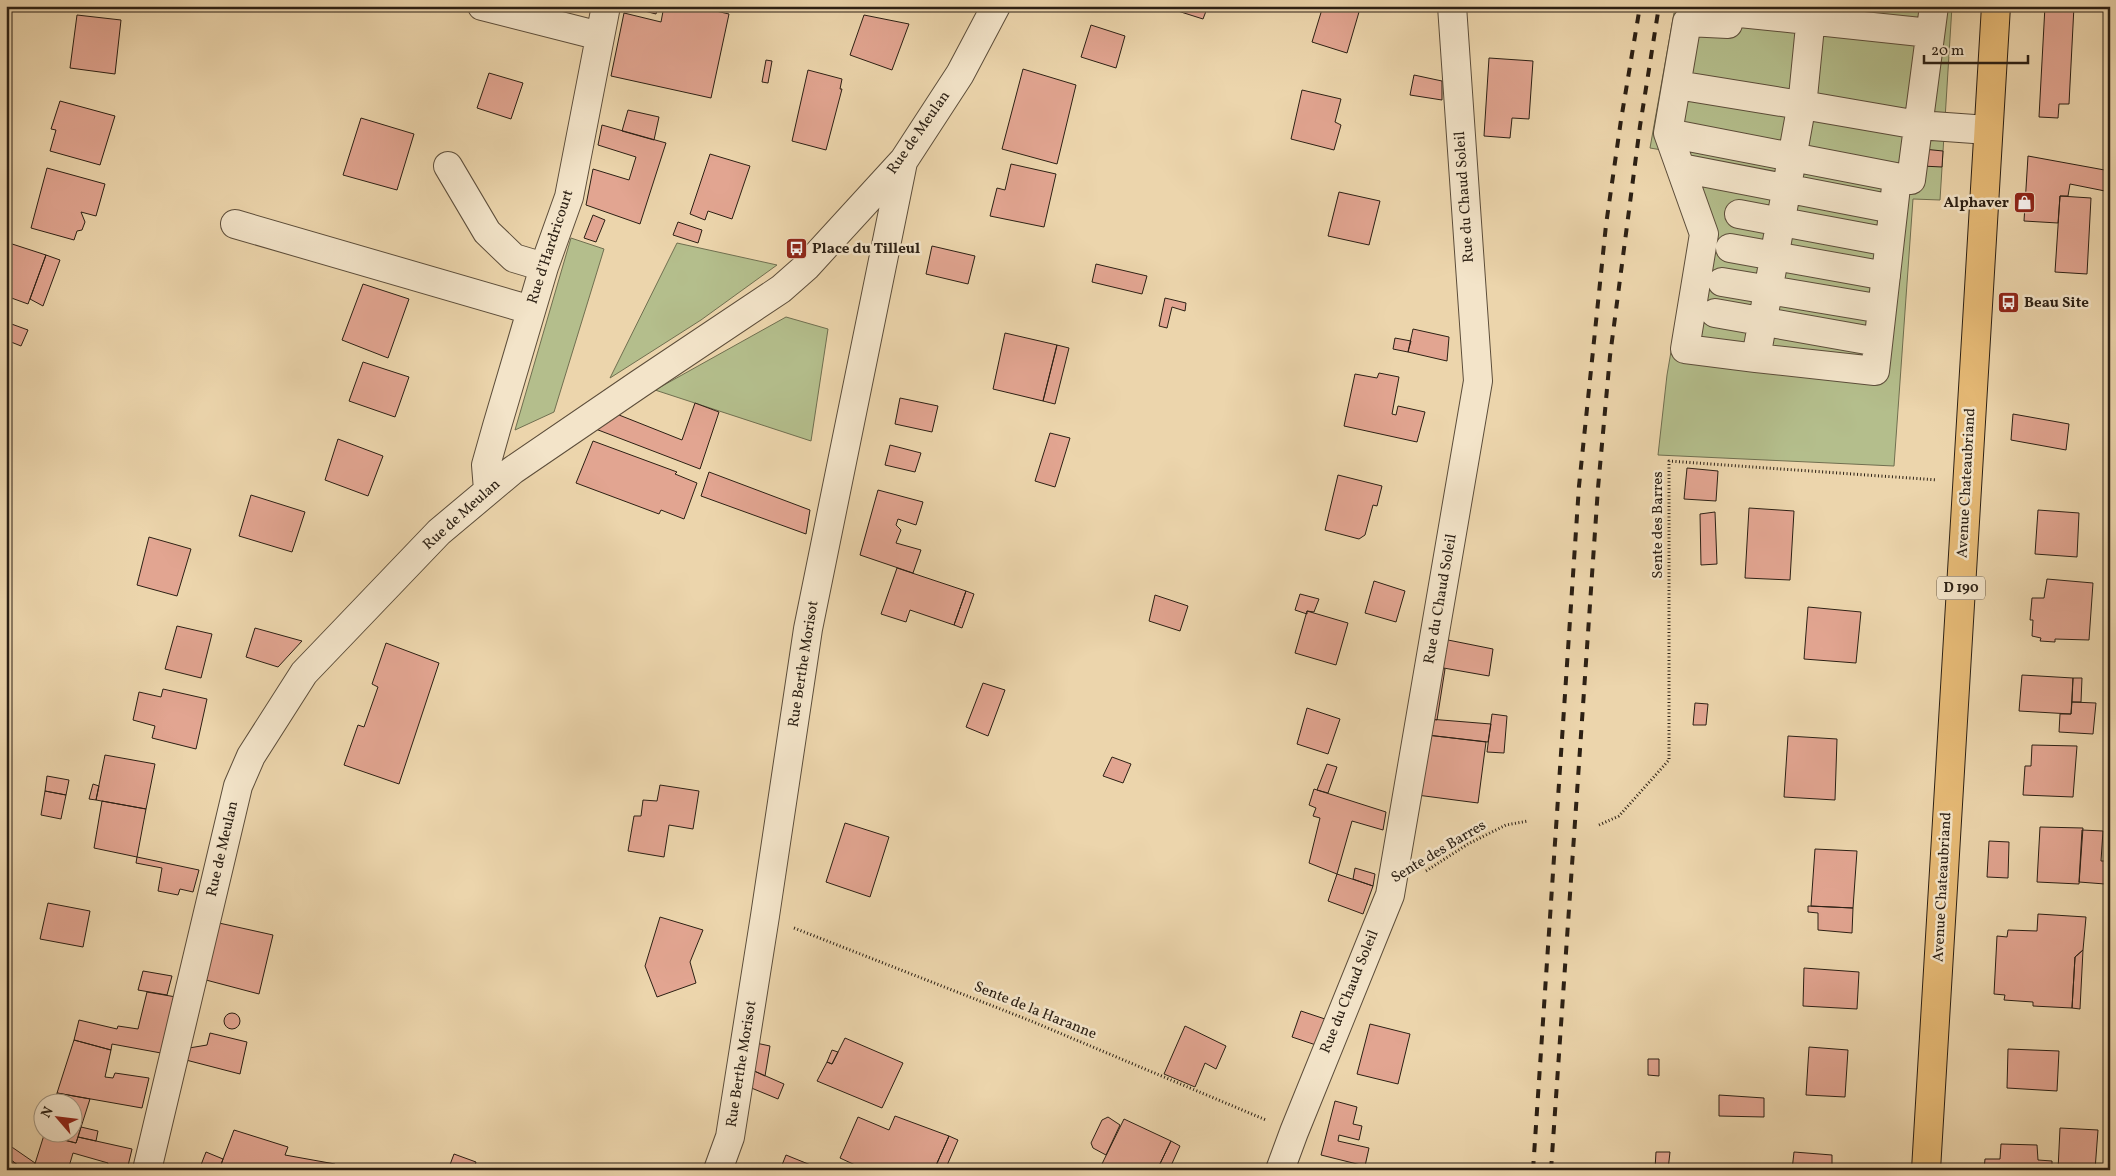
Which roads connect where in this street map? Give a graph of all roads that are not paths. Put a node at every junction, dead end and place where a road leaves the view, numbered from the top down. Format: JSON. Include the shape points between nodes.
{"nodes":[{"id":1,"x":482,"y":6,"type":"edge"},
{"id":2,"x":606,"y":6,"type":"edge"},
{"id":3,"x":996,"y":6,"type":"edge"},
{"id":4,"x":1452,"y":6,"type":"edge"},
{"id":5,"x":1934,"y":6,"type":"edge"},
{"id":6,"x":1996,"y":6,"type":"edge"},
{"id":7,"x":1731,"y":9,"type":"edge"},
{"id":8,"x":1811,"y":13,"type":"edge"},
{"id":9,"x":1930,"y":33,"type":"junction"},
{"id":10,"x":600,"y":36,"type":"junction"},
{"id":11,"x":1677,"y":85,"type":"junction"},
{"id":12,"x":1801,"y":105,"type":"junction"},
{"id":13,"x":1918,"y":125,"type":"junction"},
{"id":14,"x":1988,"y":130,"type":"junction"},
{"id":15,"x":1668,"y":133,"type":"junction"},
{"id":16,"x":1792,"y":157,"type":"junction"},
{"id":17,"x":904,"y":160,"type":"junction"},
{"id":18,"x":448,"y":166,"type":"dead end"},
{"id":19,"x":1681,"y":168,"type":"junction"},
{"id":20,"x":1897,"y":178,"type":"junction"},
{"id":21,"x":1787,"y":188,"type":"junction"},
{"id":22,"x":1893,"y":209,"type":"junction"},
{"id":23,"x":1739,"y":214,"type":"dead end"},
{"id":24,"x":1781,"y":222,"type":"junction"},
{"id":25,"x":235,"y":224,"type":"dead end"},
{"id":26,"x":1889,"y":242,"type":"junction"},
{"id":27,"x":1730,"y":248,"type":"dead end"},
{"id":28,"x":1774,"y":256,"type":"junction"},
{"id":29,"x":544,"y":267,"type":"junction"},
{"id":30,"x":1886,"y":276,"type":"junction"},
{"id":31,"x":1722,"y":282,"type":"dead end"},
{"id":32,"x":1768,"y":289,"type":"junction"},
{"id":33,"x":1882,"y":309,"type":"junction"},
{"id":34,"x":531,"y":310,"type":"junction"},
{"id":35,"x":1715,"y":314,"type":"dead end"},
{"id":36,"x":1762,"y":322,"type":"junction"},
{"id":37,"x":1878,"y":342,"type":"junction"},
{"id":38,"x":1756,"y":358,"type":"junction"},
{"id":39,"x":497,"y":426,"type":"junction"},
{"id":40,"x":513,"y":470,"type":"junction"},
{"id":41,"x":488,"y":490,"type":"junction"},
{"id":42,"x":147,"y":1170,"type":"edge"},
{"id":43,"x":718,"y":1170,"type":"edge"},
{"id":44,"x":1280,"y":1170,"type":"edge"},
{"id":45,"x":1926,"y":1170,"type":"edge"}],
"edges":[{"from":1,"to":10,"type":"street"},
{"from":2,"to":10,"type":"street","name":"Rue d'Hardricourt"},
{"from":3,"to":17,"type":"street","name":"Rue de Meulan","via":[[960,74]]},
{"from":4,"to":44,"type":"street","name":"Rue du Chaud Soleil","via":[[1478,381],[1390,895]]},
{"from":5,"to":9,"type":"street"},
{"from":6,"to":14,"type":"main road","name":"Avenue Chateaubriand","number":"D 190"},
{"from":7,"to":8,"type":"street"},
{"from":7,"to":11,"type":"street","via":[[1728,24],[1687,22]]},
{"from":8,"to":9,"type":"street"},
{"from":8,"to":12,"type":"street"},
{"from":9,"to":13,"type":"street"},
{"from":10,"to":29,"type":"street","name":"Rue d'Hardricourt","via":[[569,197]]},
{"from":11,"to":12,"type":"street"},
{"from":11,"to":15,"type":"street"},
{"from":12,"to":13,"type":"street"},
{"from":12,"to":16,"type":"street"},
{"from":13,"to":14,"type":"street"},
{"from":13,"to":20,"type":"street","via":[[1911,180]]},
{"from":14,"to":45,"type":"main road","name":"Avenue Chateaubriand","number":"D 190"},
{"from":15,"to":16,"type":"street"},
{"from":15,"to":19,"type":"street"},
{"from":16,"to":20,"type":"street"},
{"from":16,"to":21,"type":"street"},
{"from":17,"to":40,"type":"street","name":"Rue de Meulan","via":[[782,289]]},
{"from":17,"to":43,"type":"street","name":"Rue Berthe Morisot","via":[[808,630],[730,1136]]},
{"from":18,"to":29,"type":"street","via":[[487,232],[514,258]]},
{"from":19,"to":21,"type":"street"},
{"from":19,"to":38,"type":"street","via":[[1704,234],[1685,349]]},
{"from":20,"to":22,"type":"street"},
{"from":21,"to":22,"type":"street"},
{"from":21,"to":24,"type":"street"},
{"from":22,"to":26,"type":"street"},
{"from":23,"to":24,"type":"street"},
{"from":24,"to":26,"type":"street"},
{"from":24,"to":28,"type":"street"},
{"from":25,"to":34,"type":"street"},
{"from":26,"to":30,"type":"street"},
{"from":27,"to":28,"type":"street"},
{"from":28,"to":30,"type":"street"},
{"from":28,"to":32,"type":"street"},
{"from":29,"to":34,"type":"street","name":"Rue d'Hardricourt"},
{"from":30,"to":33,"type":"street"},
{"from":31,"to":32,"type":"street"},
{"from":32,"to":33,"type":"street"},
{"from":32,"to":36,"type":"street"},
{"from":33,"to":37,"type":"street"},
{"from":34,"to":39,"type":"street","name":"Rue d'Hardricourt"},
{"from":35,"to":36,"type":"street"},
{"from":36,"to":37,"type":"street"},
{"from":36,"to":38,"type":"street"},
{"from":37,"to":38,"type":"street","via":[[1875,371]]},
{"from":39,"to":40,"type":"street"},
{"from":39,"to":41,"type":"street","name":"Rue d'Hardricourt","via":[[486,465]]},
{"from":40,"to":41,"type":"street","name":"Rue de Meulan"},
{"from":41,"to":42,"type":"street","name":"Rue de Meulan","via":[[440,532],[304,673],[250,756],[238,786]]}]}
